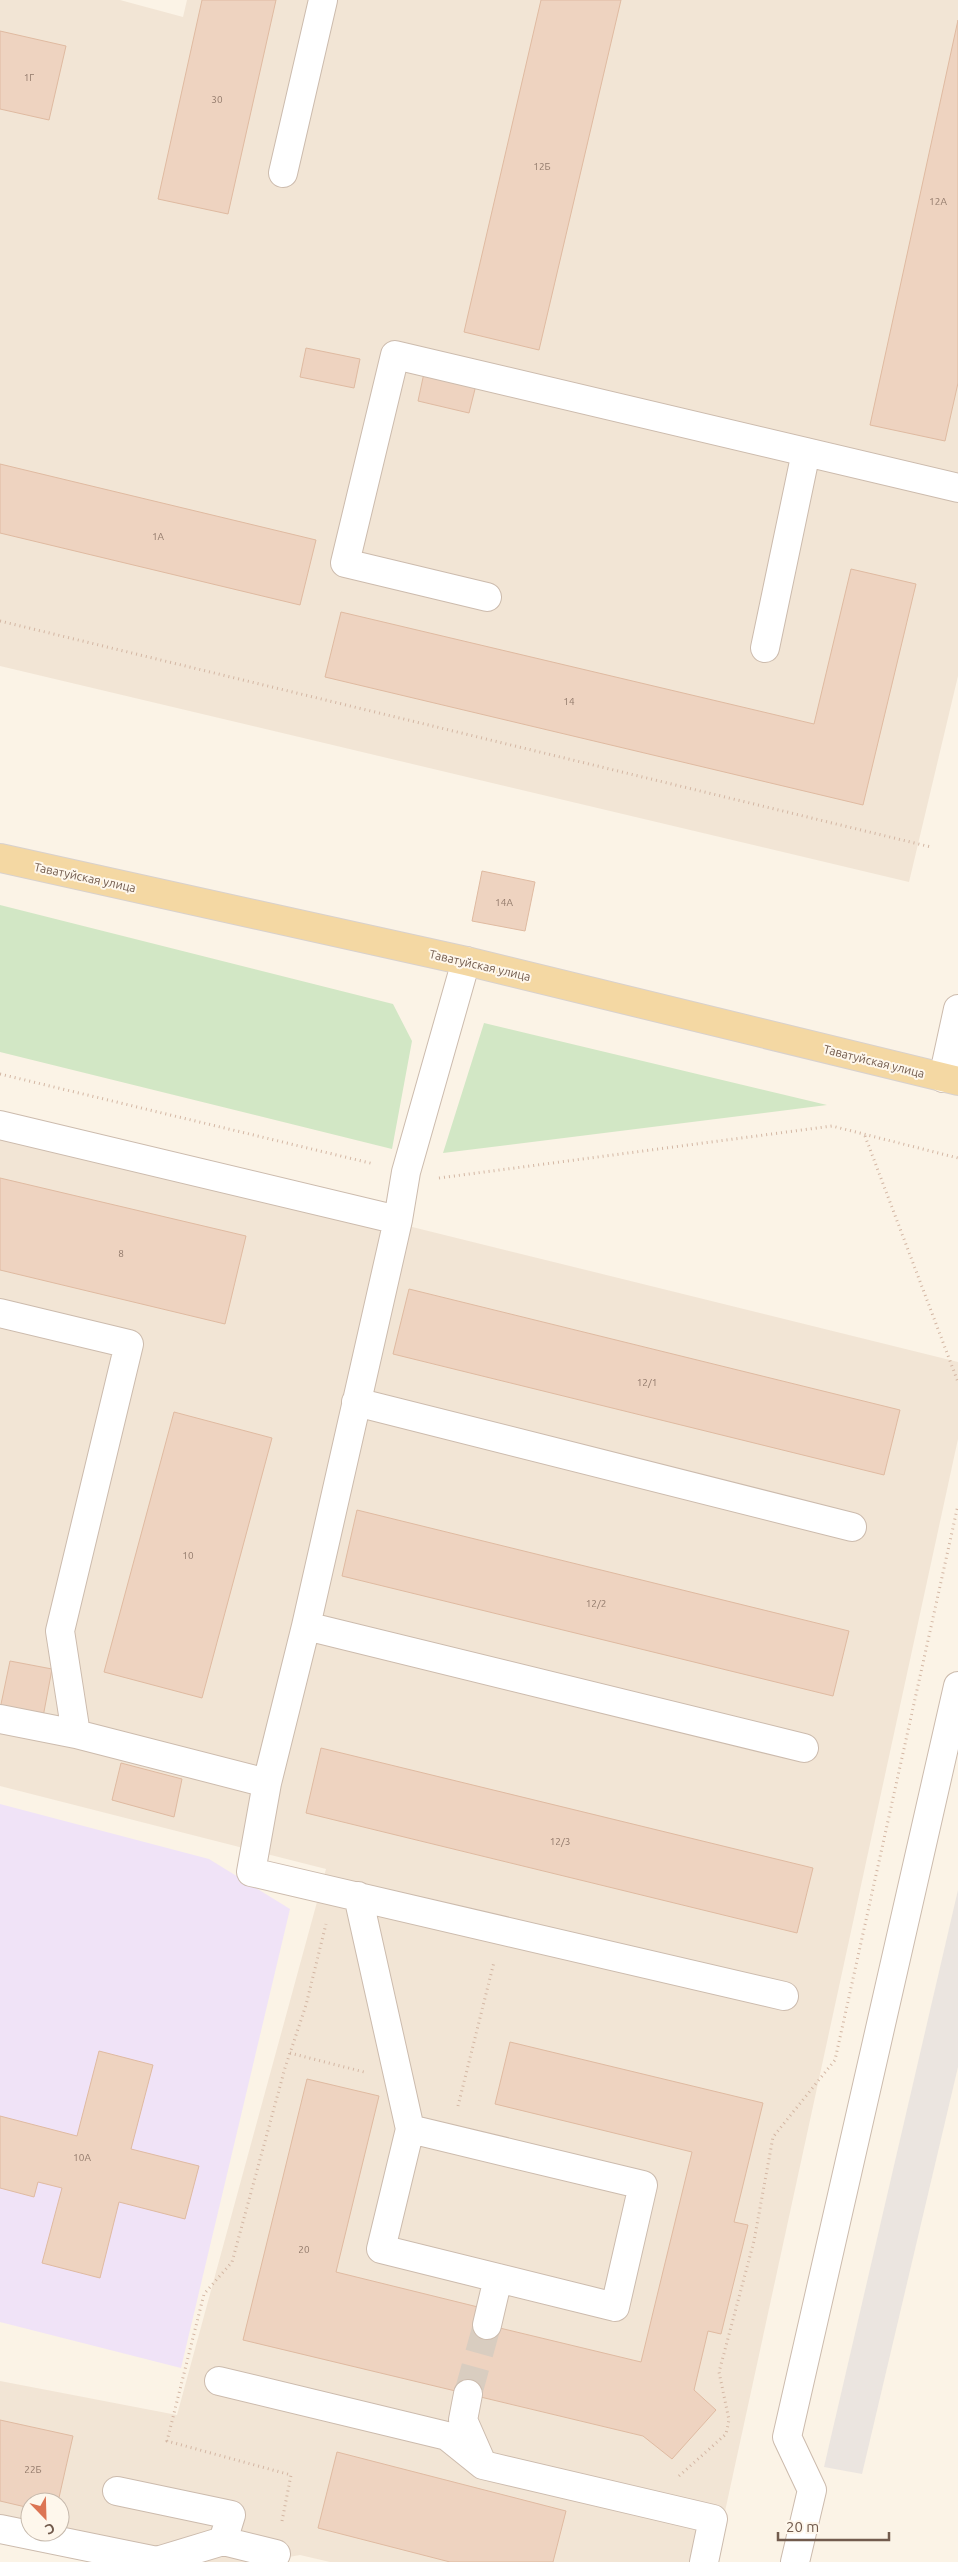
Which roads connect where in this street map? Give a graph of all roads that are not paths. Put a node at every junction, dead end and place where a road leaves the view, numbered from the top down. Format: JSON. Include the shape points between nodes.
{"nodes":[{"id":1,"x":323,"y":0,"type":"edge"},
{"id":2,"x":283,"y":173,"type":"dead end"},
{"id":3,"x":806,"y":452,"type":"junction"},
{"id":4,"x":958,"y":488,"type":"edge"},
{"id":5,"x":487,"y":597,"type":"dead end"},
{"id":6,"x":765,"y":648,"type":"dead end"},
{"id":7,"x":0,"y":858,"type":"edge"},
{"id":8,"x":466,"y":961,"type":"junction"},
{"id":9,"x":958,"y":1009,"type":"edge"},
{"id":10,"x":950,"y":1079,"type":"edge"},
{"id":11,"x":0,"y":1125,"type":"edge"},
{"id":12,"x":398,"y":1220,"type":"junction"},
{"id":13,"x":0,"y":1313,"type":"edge"},
{"id":14,"x":356,"y":1402,"type":"junction"},
{"id":15,"x":852,"y":1527,"type":"dead end"},
{"id":16,"x":306,"y":1626,"type":"junction"},
{"id":17,"x":958,"y":1686,"type":"edge"},
{"id":18,"x":0,"y":1719,"type":"edge"},
{"id":19,"x":76,"y":1734,"type":"junction"},
{"id":20,"x":804,"y":1748,"type":"dead end"},
{"id":21,"x":267,"y":1783,"type":"junction"},
{"id":22,"x":346,"y":1894,"type":"junction"},
{"id":23,"x":784,"y":1996,"type":"dead end"},
{"id":24,"x":410,"y":2129,"type":"junction"},
{"id":25,"x":498,"y":2278,"type":"junction"},
{"id":26,"x":487,"y":2325,"type":"tunnel mouth"},
{"id":27,"x":219,"y":2381,"type":"dead end"},
{"id":28,"x":468,"y":2394,"type":"tunnel mouth"},
{"id":29,"x":483,"y":2465,"type":"junction"},
{"id":30,"x":117,"y":2491,"type":"dead end"},
{"id":31,"x":0,"y":2529,"type":"edge"},
{"id":32,"x":223,"y":2541,"type":"junction"},
{"id":33,"x":276,"y":2554,"type":"road end"},
{"id":34,"x":704,"y":2562,"type":"edge"},
{"id":35,"x":795,"y":2562,"type":"edge"}],
"edges":[{"from":1,"to":2,"type":"street"},
{"from":3,"to":4,"type":"street"},
{"from":3,"to":5,"type":"street","via":[[395,355],[345,563]]},
{"from":3,"to":6,"type":"street"},
{"from":7,"to":8,"type":"main road","name":"Таватуйская улица"},
{"from":8,"to":10,"type":"main road","name":"Таватуйская улица"},
{"from":8,"to":12,"type":"street","via":[[406,1172]]},
{"from":9,"to":10,"type":"street"},
{"from":11,"to":12,"type":"street"},
{"from":12,"to":14,"type":"street"},
{"from":13,"to":19,"type":"street","via":[[130,1344],[60,1630]]},
{"from":14,"to":15,"type":"street"},
{"from":14,"to":16,"type":"street"},
{"from":16,"to":20,"type":"street"},
{"from":16,"to":21,"type":"street"},
{"from":17,"to":35,"type":"street","via":[[787,2437],[812,2490]]},
{"from":18,"to":19,"type":"street"},
{"from":19,"to":21,"type":"street"},
{"from":21,"to":22,"type":"street","via":[[251,1872]]},
{"from":22,"to":23,"type":"street"},
{"from":22,"to":24,"type":"street"},
{"from":24,"to":25,"type":"street","via":[[381,2249]]},
{"from":24,"to":25,"type":"street","via":[[643,2185],[615,2307]]},
{"from":25,"to":26,"type":"street"},
{"from":27,"to":29,"type":"street","via":[[446,2436]]},
{"from":28,"to":29,"type":"street","via":[[463,2420]]},
{"from":29,"to":34,"type":"street","via":[[713,2519]]},
{"from":30,"to":32,"type":"street","via":[[231,2515]]},
{"from":31,"to":32,"type":"street","via":[[157,2561]]},
{"from":32,"to":33,"type":"street"}]}
